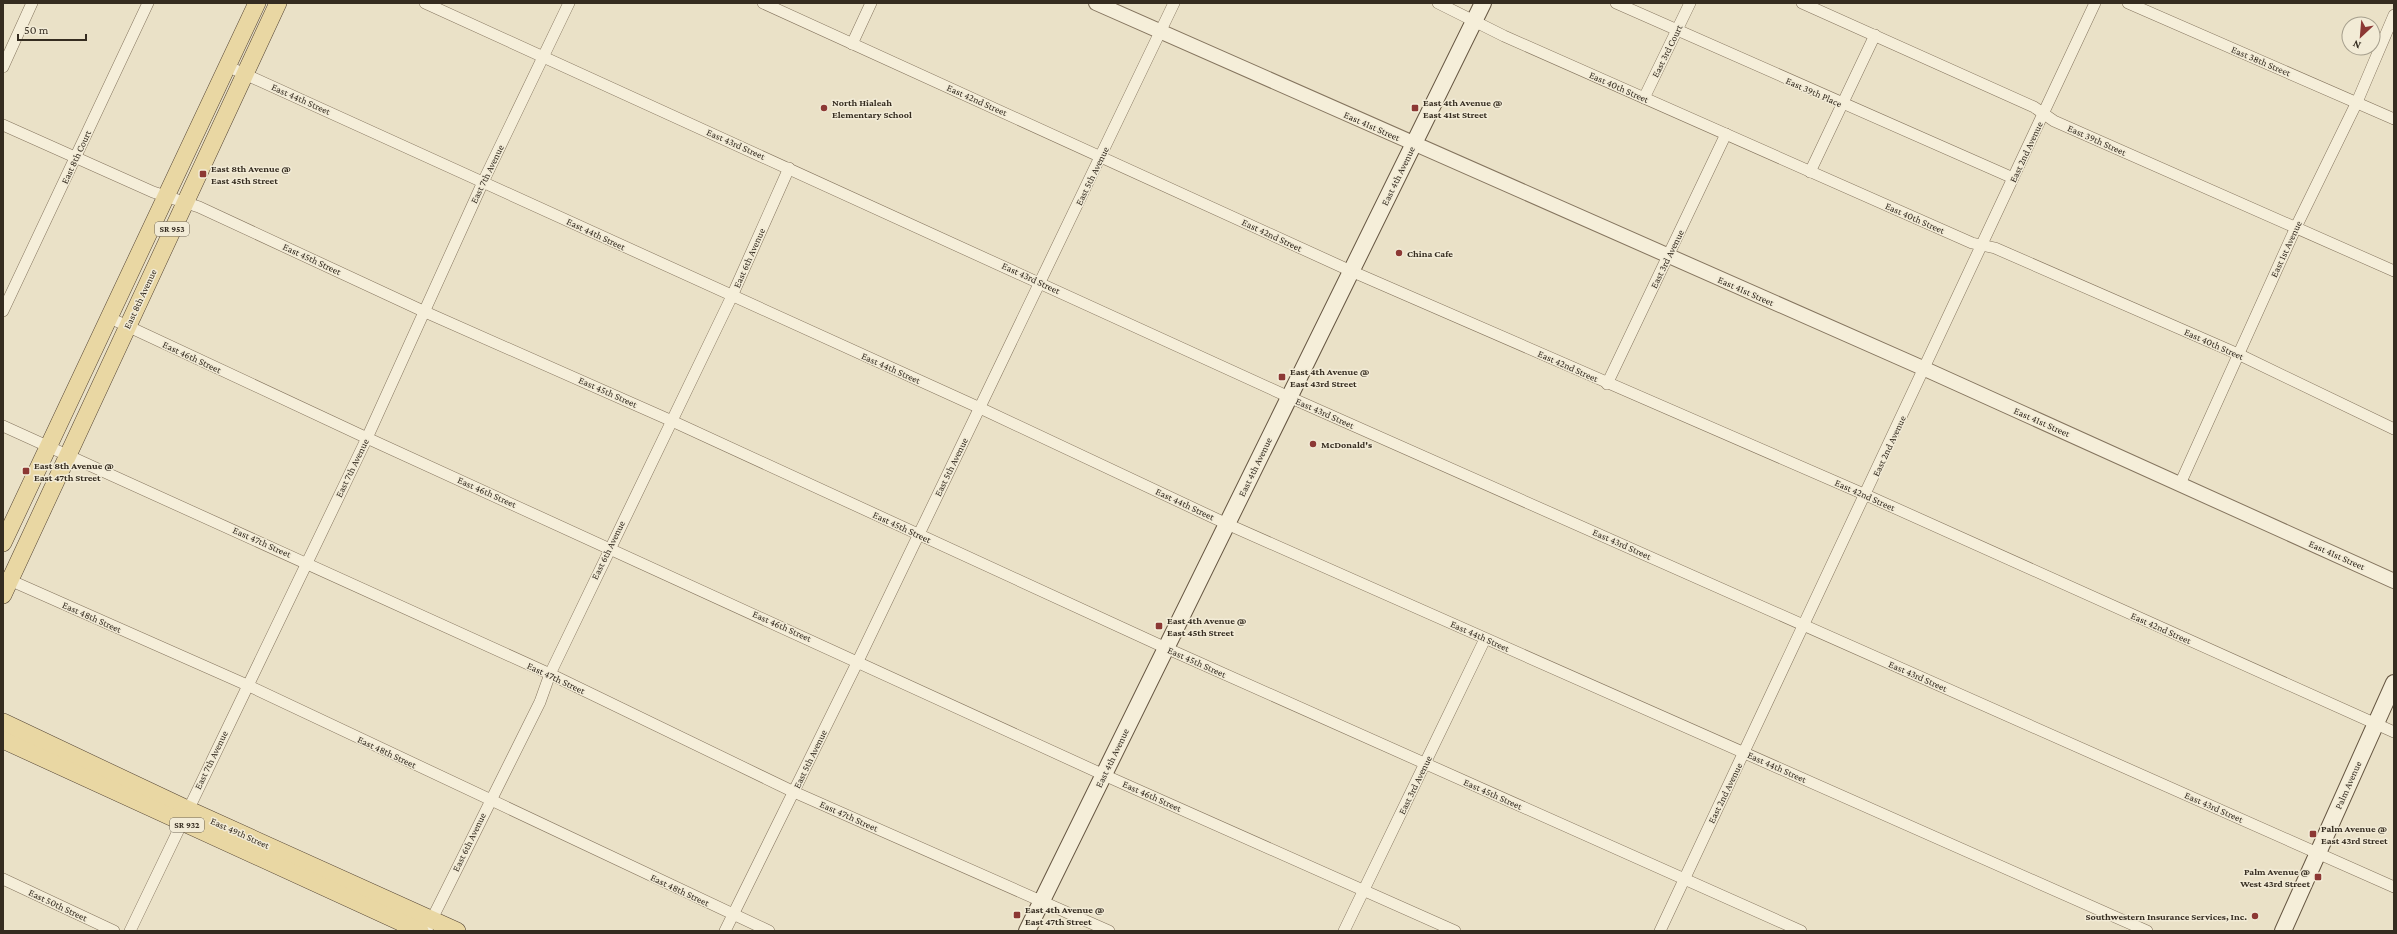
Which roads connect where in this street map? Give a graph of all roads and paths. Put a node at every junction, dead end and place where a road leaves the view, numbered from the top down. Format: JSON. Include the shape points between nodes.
{"nodes":[{"id":1,"x":32,"y":3,"type":"edge"},
{"id":2,"x":148,"y":3,"type":"edge"},
{"id":3,"x":257,"y":3,"type":"edge"},
{"id":4,"x":278,"y":3,"type":"edge"},
{"id":5,"x":425,"y":3,"type":"edge"},
{"id":6,"x":569,"y":3,"type":"edge"},
{"id":7,"x":762,"y":3,"type":"edge"},
{"id":8,"x":871,"y":3,"type":"edge"},
{"id":9,"x":1096,"y":3,"type":"edge"},
{"id":10,"x":1174,"y":3,"type":"edge"},
{"id":11,"x":1438,"y":3,"type":"edge"},
{"id":12,"x":1483,"y":3,"type":"edge"},
{"id":13,"x":1616,"y":3,"type":"edge"},
{"id":14,"x":1690,"y":3,"type":"edge"},
{"id":15,"x":1802,"y":3,"type":"edge"},
{"id":16,"x":2095,"y":3,"type":"edge"},
{"id":17,"x":2128,"y":3,"type":"edge"},
{"id":18,"x":2394,"y":15,"type":"edge"},
{"id":19,"x":1474,"y":22,"type":"junction"},
{"id":20,"x":1677,"y":30,"type":"junction"},
{"id":21,"x":1160,"y":33,"type":"junction"},
{"id":22,"x":1875,"y":35,"type":"junction"},
{"id":23,"x":852,"y":44,"type":"junction"},
{"id":24,"x":544,"y":58,"type":"junction"},
{"id":25,"x":227,"y":66,"type":"junction"},
{"id":26,"x":3,"y":67,"type":"edge"},
{"id":27,"x":244,"y":74,"type":"junction"},
{"id":28,"x":1644,"y":98,"type":"junction"},
{"id":29,"x":2357,"y":102,"type":"junction"},
{"id":30,"x":1843,"y":104,"type":"junction"},
{"id":31,"x":2044,"y":115,"type":"junction"},
{"id":32,"x":2394,"y":118,"type":"edge"},
{"id":33,"x":3,"y":126,"type":"edge"},
{"id":34,"x":1726,"y":134,"type":"junction"},
{"id":35,"x":1414,"y":144,"type":"junction"},
{"id":36,"x":76,"y":156,"type":"junction"},
{"id":37,"x":1102,"y":156,"type":"junction"},
{"id":38,"x":789,"y":168,"type":"junction"},
{"id":39,"x":1810,"y":172,"type":"junction"},
{"id":40,"x":2013,"y":178,"type":"junction"},
{"id":41,"x":482,"y":182,"type":"junction"},
{"id":42,"x":167,"y":196,"type":"junction"},
{"id":43,"x":185,"y":202,"type":"junction"},
{"id":44,"x":2296,"y":227,"type":"junction"},
{"id":45,"x":1982,"y":244,"type":"junction"},
{"id":46,"x":1668,"y":257,"type":"junction"},
{"id":47,"x":1351,"y":271,"type":"junction"},
{"id":48,"x":2394,"y":271,"type":"edge"},
{"id":49,"x":1040,"y":282,"type":"junction"},
{"id":50,"x":732,"y":296,"type":"junction"},
{"id":51,"x":3,"y":311,"type":"edge"},
{"id":52,"x":423,"y":311,"type":"junction"},
{"id":53,"x":110,"y":318,"type":"junction"},
{"id":54,"x":127,"y":326,"type":"junction"},
{"id":55,"x":2238,"y":354,"type":"junction"},
{"id":56,"x":1925,"y":369,"type":"junction"},
{"id":57,"x":1607,"y":384,"type":"junction"},
{"id":58,"x":1289,"y":397,"type":"junction"},
{"id":59,"x":980,"y":408,"type":"junction"},
{"id":60,"x":672,"y":421,"type":"junction"},
{"id":61,"x":3,"y":426,"type":"edge"},
{"id":62,"x":2394,"y":428,"type":"edge"},
{"id":63,"x":367,"y":438,"type":"junction"},
{"id":64,"x":49,"y":446,"type":"junction"},
{"id":65,"x":67,"y":454,"type":"junction"},
{"id":66,"x":2180,"y":484,"type":"junction"},
{"id":67,"x":1866,"y":495,"type":"junction"},
{"id":68,"x":1227,"y":524,"type":"junction"},
{"id":69,"x":918,"y":534,"type":"junction"},
{"id":70,"x":3,"y":543,"type":"edge"},
{"id":71,"x":609,"y":548,"type":"junction"},
{"id":72,"x":306,"y":562,"type":"junction"},
{"id":73,"x":2394,"y":581,"type":"edge"},
{"id":74,"x":5,"y":584,"type":"edge"},
{"id":75,"x":1803,"y":624,"type":"junction"},
{"id":76,"x":1485,"y":638,"type":"junction"},
{"id":77,"x":1166,"y":648,"type":"junction"},
{"id":78,"x":858,"y":661,"type":"junction"},
{"id":79,"x":550,"y":674,"type":"junction"},
{"id":80,"x":2394,"y":683,"type":"edge"},
{"id":81,"x":247,"y":685,"type":"junction"},
{"id":82,"x":3,"y":722,"type":"edge"},
{"id":83,"x":2376,"y":724,"type":"junction"},
{"id":84,"x":2394,"y":732,"type":"edge"},
{"id":85,"x":3,"y":740,"type":"edge"},
{"id":86,"x":1744,"y":753,"type":"junction"},
{"id":87,"x":1425,"y":763,"type":"junction"},
{"id":88,"x":1104,"y":775,"type":"junction"},
{"id":89,"x":794,"y":792,"type":"junction"},
{"id":90,"x":490,"y":800,"type":"junction"},
{"id":91,"x":184,"y":816,"type":"junction"},
{"id":92,"x":2318,"y":854,"type":"junction"},
{"id":93,"x":3,"y":879,"type":"edge"},
{"id":94,"x":1683,"y":880,"type":"junction"},
{"id":95,"x":2394,"y":887,"type":"edge"},
{"id":96,"x":1363,"y":891,"type":"junction"},
{"id":97,"x":1042,"y":901,"type":"junction"},
{"id":98,"x":733,"y":914,"type":"junction"},
{"id":99,"x":429,"y":925,"type":"edge"},
{"id":100,"x":114,"y":931,"type":"edge"},
{"id":101,"x":130,"y":931,"type":"edge"},
{"id":102,"x":420,"y":931,"type":"edge"},
{"id":103,"x":457,"y":931,"type":"edge"},
{"id":104,"x":725,"y":931,"type":"edge"},
{"id":105,"x":769,"y":931,"type":"edge"},
{"id":106,"x":1027,"y":931,"type":"edge"},
{"id":107,"x":1109,"y":931,"type":"edge"},
{"id":108,"x":1344,"y":931,"type":"edge"},
{"id":109,"x":1455,"y":931,"type":"edge"},
{"id":110,"x":1660,"y":931,"type":"edge"},
{"id":111,"x":1801,"y":931,"type":"edge"},
{"id":112,"x":2147,"y":931,"type":"edge"},
{"id":113,"x":2283,"y":931,"type":"edge"}],
"edges":[{"from":1,"to":26,"type":"street"},
{"from":2,"to":36,"type":"street","name":"East 8th Court"},
{"from":3,"to":25,"type":"main road","name":"East 8th Avenue","number":"SR 953"},
{"from":4,"to":27,"type":"main road","name":"East 8th Avenue","number":"SR 953"},
{"from":5,"to":24,"type":"street","name":"East 43rd Street"},
{"from":6,"to":24,"type":"street","name":"East 7th Avenue"},
{"from":7,"to":23,"type":"street","name":"East 42nd Street"},
{"from":8,"to":23,"type":"street"},
{"from":9,"to":21,"type":"street","name":"East 41st Street"},
{"from":10,"to":21,"type":"street","name":"East 5th Avenue"},
{"from":11,"to":19,"type":"street","name":"East 40th Street"},
{"from":12,"to":19,"type":"main road","name":"East 4th Avenue"},
{"from":13,"to":20,"type":"street","name":"East 39th Place"},
{"from":14,"to":20,"type":"street","name":"East 3rd Court"},
{"from":15,"to":22,"type":"street","name":"East 39th Street"},
{"from":16,"to":31,"type":"street","name":"East 2nd Avenue"},
{"from":17,"to":29,"type":"street","name":"East 38th Street"},
{"from":18,"to":29,"type":"street","name":"East 1st Avenue"},
{"from":19,"to":28,"type":"street","name":"East 40th Street"},
{"from":19,"to":35,"type":"main road","name":"East 4th Avenue"},
{"from":20,"to":28,"type":"street","name":"East 3rd Court"},
{"from":20,"to":30,"type":"street","name":"East 39th Place"},
{"from":21,"to":35,"type":"street","name":"East 41st Street"},
{"from":21,"to":37,"type":"street","name":"East 5th Avenue"},
{"from":22,"to":30,"type":"street"},
{"from":22,"to":31,"type":"street","name":"East 39th Street","via":[[2034,107]]},
{"from":23,"to":37,"type":"street","name":"East 42nd Street"},
{"from":24,"to":38,"type":"street","name":"East 43rd Street"},
{"from":24,"to":41,"type":"street","name":"East 7th Avenue"},
{"from":25,"to":27,"type":"street","name":"East 44th Street"},
{"from":25,"to":42,"type":"main road","name":"East 8th Avenue","number":"SR 953"},
{"from":27,"to":41,"type":"street","name":"East 44th Street"},
{"from":27,"to":43,"type":"main road","name":"East 8th Avenue","number":"SR 953"},
{"from":28,"to":34,"type":"street","name":"East 40th Street"},
{"from":29,"to":32,"type":"street","name":"East 38th Street"},
{"from":29,"to":44,"type":"street","name":"East 1st Avenue"},
{"from":30,"to":39,"type":"street"},
{"from":30,"to":40,"type":"street","name":"East 39th Place"},
{"from":31,"to":40,"type":"street","name":"East 2nd Avenue"},
{"from":31,"to":44,"type":"street","name":"East 39th Street"},
{"from":33,"to":36,"type":"street","name":"East 45th Street"},
{"from":34,"to":39,"type":"street","name":"East 40th Street"},
{"from":34,"to":46,"type":"street","name":"East 3rd Avenue"},
{"from":35,"to":46,"type":"street","name":"East 41st Street"},
{"from":35,"to":47,"type":"main road","name":"East 4th Avenue"},
{"from":36,"to":42,"type":"street","name":"East 45th Street"},
{"from":36,"to":51,"type":"street","name":"East 8th Court"},
{"from":37,"to":47,"type":"street","name":"East 42nd Street"},
{"from":37,"to":49,"type":"street","name":"East 5th Avenue"},
{"from":38,"to":49,"type":"street","name":"East 43rd Street"},
{"from":38,"to":50,"type":"street","name":"East 6th Avenue"},
{"from":39,"to":45,"type":"street","name":"East 40th Street","via":[[1972,243]]},
{"from":40,"to":45,"type":"street","name":"East 2nd Avenue"},
{"from":41,"to":50,"type":"street","name":"East 44th Street"},
{"from":41,"to":52,"type":"street","name":"East 7th Avenue"},
{"from":42,"to":43,"type":"street","name":"East 45th Street"},
{"from":42,"to":53,"type":"main road","name":"East 8th Avenue","number":"SR 953"},
{"from":43,"to":52,"type":"street","name":"East 45th Street"},
{"from":43,"to":54,"type":"main road","name":"East 8th Avenue","number":"SR 953"},
{"from":44,"to":48,"type":"street","name":"East 39th Street"},
{"from":44,"to":55,"type":"street","name":"East 1st Avenue"},
{"from":45,"to":55,"type":"street","name":"East 40th Street"},
{"from":45,"to":56,"type":"street","name":"East 2nd Avenue"},
{"from":46,"to":56,"type":"street","name":"East 41st Street"},
{"from":46,"to":57,"type":"street","name":"East 3rd Avenue"},
{"from":47,"to":57,"type":"street","name":"East 42nd Street"},
{"from":47,"to":58,"type":"main road","name":"East 4th Avenue"},
{"from":49,"to":58,"type":"street","name":"East 43rd Street"},
{"from":49,"to":59,"type":"street","name":"East 5th Avenue"},
{"from":50,"to":59,"type":"street","name":"East 44th Street"},
{"from":50,"to":60,"type":"street","name":"East 6th Avenue"},
{"from":52,"to":60,"type":"street","name":"East 45th Street"},
{"from":52,"to":63,"type":"street","name":"East 7th Avenue"},
{"from":53,"to":54,"type":"street","name":"East 46th Street"},
{"from":53,"to":64,"type":"main road","name":"East 8th Avenue","number":"SR 953"},
{"from":54,"to":63,"type":"street","name":"East 46th Street"},
{"from":54,"to":65,"type":"main road","name":"East 8th Avenue","number":"SR 953"},
{"from":55,"to":62,"type":"street","name":"East 40th Street"},
{"from":55,"to":66,"type":"street","name":"East 1st Avenue"},
{"from":56,"to":66,"type":"street","name":"East 41st Street"},
{"from":56,"to":67,"type":"street","name":"East 2nd Avenue"},
{"from":57,"to":67,"type":"street","name":"East 42nd Street"},
{"from":58,"to":68,"type":"main road","name":"East 4th Avenue"},
{"from":58,"to":75,"type":"street","name":"East 43rd Street"},
{"from":59,"to":68,"type":"street","name":"East 44th Street"},
{"from":59,"to":69,"type":"street","name":"East 5th Avenue"},
{"from":60,"to":69,"type":"street","name":"East 45th Street"},
{"from":60,"to":71,"type":"street","name":"East 6th Avenue"},
{"from":61,"to":64,"type":"street","name":"East 47th Street"},
{"from":63,"to":71,"type":"street","name":"East 46th Street"},
{"from":63,"to":72,"type":"street","name":"East 7th Avenue"},
{"from":64,"to":65,"type":"street","name":"East 47th Street"},
{"from":64,"to":70,"type":"main road","name":"East 8th Avenue","number":"SR 953"},
{"from":65,"to":72,"type":"street","name":"East 47th Street"},
{"from":65,"to":74,"type":"main road","name":"East 8th Avenue","number":"SR 953"},
{"from":66,"to":73,"type":"street","name":"East 41st Street"},
{"from":67,"to":75,"type":"street","name":"East 2nd Avenue"},
{"from":67,"to":83,"type":"street","name":"East 42nd Street"},
{"from":68,"to":76,"type":"street","name":"East 44th Street"},
{"from":68,"to":77,"type":"main road","name":"East 4th Avenue"},
{"from":69,"to":77,"type":"street","name":"East 45th Street"},
{"from":69,"to":78,"type":"street","name":"East 5th Avenue"},
{"from":71,"to":78,"type":"street","name":"East 46th Street"},
{"from":71,"to":79,"type":"street","name":"East 6th Avenue"},
{"from":72,"to":79,"type":"street","name":"East 47th Street"},
{"from":72,"to":81,"type":"street","name":"East 7th Avenue"},
{"from":74,"to":81,"type":"street","name":"East 48th Street"},
{"from":75,"to":86,"type":"street","name":"East 2nd Avenue"},
{"from":75,"to":92,"type":"street","name":"East 43rd Street"},
{"from":76,"to":86,"type":"street","name":"East 44th Street"},
{"from":76,"to":87,"type":"street","name":"East 3rd Avenue"},
{"from":77,"to":87,"type":"street","name":"East 45th Street"},
{"from":77,"to":88,"type":"main road","name":"East 4th Avenue"},
{"from":78,"to":88,"type":"street","name":"East 46th Street"},
{"from":78,"to":89,"type":"street","name":"East 5th Avenue"},
{"from":79,"to":89,"type":"street","name":"East 47th Street"},
{"from":79,"to":90,"type":"street","name":"East 6th Avenue","via":[[540,702]]},
{"from":80,"to":83,"type":"main road","name":"Palm Avenue"},
{"from":81,"to":90,"type":"street","name":"East 48th Street"},
{"from":81,"to":91,"type":"street","name":"East 7th Avenue"},
{"from":82,"to":91,"type":"main road","name":"East 49th Street","number":"SR 932"},
{"from":83,"to":84,"type":"street","name":"East 42nd Street"},
{"from":83,"to":92,"type":"main road","name":"Palm Avenue"},
{"from":85,"to":91,"type":"main road","name":"East 49th Street","number":"SR 932"},
{"from":86,"to":94,"type":"street","name":"East 2nd Avenue"},
{"from":86,"to":112,"type":"street","name":"East 44th Street"},
{"from":87,"to":94,"type":"street","name":"East 45th Street"},
{"from":87,"to":96,"type":"street","name":"East 3rd Avenue"},
{"from":88,"to":96,"type":"street","name":"East 46th Street"},
{"from":88,"to":97,"type":"main road","name":"East 4th Avenue"},
{"from":89,"to":97,"type":"street","name":"East 47th Street"},
{"from":89,"to":98,"type":"street","name":"East 5th Avenue"},
{"from":90,"to":98,"type":"street","name":"East 48th Street"},
{"from":90,"to":99,"type":"street","name":"East 6th Avenue"},
{"from":91,"to":99,"type":"main road","name":"East 49th Street","number":"SR 932"},
{"from":91,"to":101,"type":"street","name":"East 7th Avenue"},
{"from":91,"to":102,"type":"main road","name":"East 49th Street","number":"SR 932"},
{"from":92,"to":95,"type":"street","name":"East 43rd Street"},
{"from":92,"to":113,"type":"main road","name":"Palm Avenue"},
{"from":93,"to":100,"type":"street","name":"East 50th Street"},
{"from":94,"to":110,"type":"street","name":"East 2nd Avenue"},
{"from":94,"to":111,"type":"street","name":"East 45th Street"},
{"from":96,"to":108,"type":"street","name":"East 3rd Avenue"},
{"from":96,"to":109,"type":"street","name":"East 46th Street"},
{"from":97,"to":106,"type":"main road","name":"East 4th Avenue"},
{"from":97,"to":107,"type":"street","name":"East 47th Street"},
{"from":98,"to":104,"type":"street","name":"East 5th Avenue"},
{"from":98,"to":105,"type":"street","name":"East 48th Street"},
{"from":99,"to":103,"type":"main road","name":"East 49th Street","number":"SR 932"}]}
